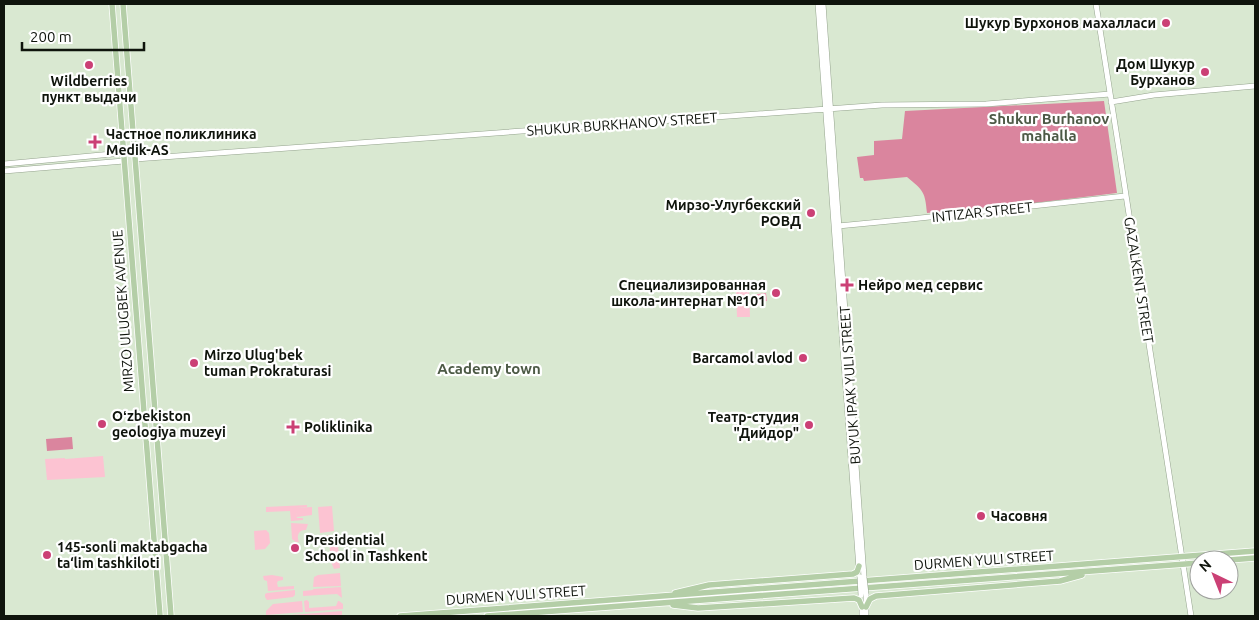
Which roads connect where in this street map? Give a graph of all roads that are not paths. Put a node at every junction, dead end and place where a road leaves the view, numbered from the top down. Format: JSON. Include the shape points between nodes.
{"nodes":[{"id":1,"x":112,"y":4,"type":"edge"},
{"id":2,"x":123,"y":4,"type":"edge"},
{"id":3,"x":818,"y":4,"type":"edge"},
{"id":4,"x":823,"y":4,"type":"edge"},
{"id":5,"x":1096,"y":4,"type":"edge"},
{"id":6,"x":1255,"y":86,"type":"edge"},
{"id":7,"x":1110,"y":94,"type":"junction"},
{"id":8,"x":1111,"y":102,"type":"junction"},
{"id":9,"x":828,"y":109,"type":"junction"},
{"id":10,"x":123,"y":154,"type":"junction"},
{"id":11,"x":135,"y":159,"type":"junction"},
{"id":12,"x":124,"y":161,"type":"junction"},
{"id":13,"x":4,"y":164,"type":"edge"},
{"id":14,"x":4,"y":171,"type":"edge"},
{"id":15,"x":1126,"y":196,"type":"junction"},
{"id":16,"x":837,"y":226,"type":"junction"},
{"id":17,"x":149,"y":335,"type":"junction"},
{"id":18,"x":138,"y":336,"type":"junction"},
{"id":19,"x":158,"y":457,"type":"junction"},
{"id":20,"x":147,"y":458,"type":"junction"},
{"id":21,"x":854,"y":470,"type":"junction"},
{"id":22,"x":1255,"y":552,"type":"edge"},
{"id":23,"x":1182,"y":556,"type":"junction"},
{"id":24,"x":1255,"y":558,"type":"edge"},
{"id":25,"x":1239,"y":559,"type":"edge"},
{"id":26,"x":1189,"y":563,"type":"edge"},
{"id":27,"x":1184,"y":564,"type":"junction"},
{"id":28,"x":859,"y":566,"type":"junction"},
{"id":29,"x":1092,"y":572,"type":"junction"},
{"id":30,"x":862,"y":577,"type":"junction"},
{"id":31,"x":659,"y":600,"type":"junction"},
{"id":32,"x":864,"y":607,"type":"junction"},
{"id":33,"x":160,"y":616,"type":"edge"},
{"id":34,"x":171,"y":616,"type":"edge"},
{"id":35,"x":400,"y":616,"type":"edge"},
{"id":36,"x":487,"y":616,"type":"edge"},
{"id":37,"x":862,"y":616,"type":"edge"},
{"id":38,"x":866,"y":616,"type":"edge"},
{"id":39,"x":1192,"y":616,"type":"edge"}],
"edges":[{"from":1,"to":10,"type":"main road","name":"MIRZO ULUGBEK AVENUE"},
{"from":2,"to":11,"type":"main road","name":"MIRZO ULUGBEK AVENUE"},
{"from":3,"to":9,"type":"street","name":"BUYUK IPAK YULI STREET"},
{"from":4,"to":9,"type":"street","name":"BUYUK IPAK YULI STREET"},
{"from":5,"to":7,"type":"street","name":"GAZALKENT STREET"},
{"from":6,"to":8,"type":"street"},
{"from":7,"to":8,"type":"street","name":"GAZALKENT STREET"},
{"from":7,"to":9,"type":"street","name":"SHUKUR BURKHANOV STREET","via":[[986,104]]},
{"from":8,"to":15,"type":"street","name":"GAZALKENT STREET"},
{"from":9,"to":11,"type":"street","name":"SHUKUR BURKHANOV STREET"},
{"from":9,"to":16,"type":"street","name":"BUYUK IPAK YULI STREET"},
{"from":10,"to":11,"type":"main road"},
{"from":10,"to":12,"type":"main road","name":"MIRZO ULUGBEK AVENUE"},
{"from":10,"to":13,"type":"street"},
{"from":11,"to":12,"type":"main road"},
{"from":11,"to":17,"type":"main road","name":"MIRZO ULUGBEK AVENUE"},
{"from":12,"to":14,"type":"street"},
{"from":12,"to":18,"type":"main road","name":"MIRZO ULUGBEK AVENUE"},
{"from":15,"to":16,"type":"street","name":"INTIZАR STREET"},
{"from":15,"to":23,"type":"street","name":"GAZALKENT STREET"},
{"from":16,"to":21,"type":"street","name":"BUYUK IPAK YULI STREET"},
{"from":17,"to":18,"type":"main road"},
{"from":17,"to":19,"type":"main road","name":"MIRZO ULUGBEK AVENUE"},
{"from":18,"to":20,"type":"main road","name":"MIRZO ULUGBEK AVENUE"},
{"from":19,"to":20,"type":"main road"},
{"from":19,"to":34,"type":"main road","name":"MIRZO ULUGBEK AVENUE"},
{"from":20,"to":33,"type":"main road","name":"MIRZO ULUGBEK AVENUE"},
{"from":21,"to":28,"type":"street","name":"BUYUK IPAK YULI STREET"},
{"from":21,"to":30,"type":"street","name":"BUYUK IPAK YULI STREET"},
{"from":22,"to":23,"type":"main road"},
{"from":23,"to":27,"type":"street","name":"GAZALKENT STREET"},
{"from":23,"to":31,"type":"main road"},
{"from":24,"to":25,"type":"main road"},
{"from":26,"to":27,"type":"main road"},
{"from":27,"to":29,"type":"main road"},
{"from":27,"to":39,"type":"street","name":"GAZALKENT STREET"},
{"from":28,"to":30,"type":"street"},
{"from":28,"to":31,"type":"main road","via":[[853,574],[709,585]]},
{"from":29,"to":31,"type":"main road"},
{"from":29,"to":32,"type":"main road","via":[[1060,581],[876,596]]},
{"from":30,"to":32,"type":"street","name":"BUYUK IPAK YULI STREET","bridge":true},
{"from":31,"to":32,"type":"main road","via":[[698,608],[854,598]]},
{"from":31,"to":35,"type":"main road","name":"DURMEN YULI STREET"},
{"from":31,"to":36,"type":"main road"},
{"from":32,"to":37,"type":"street","name":"BUYUK IPAK YULI STREET"},
{"from":32,"to":38,"type":"street","name":"BUYUK IPAK YULI STREET"}]}
